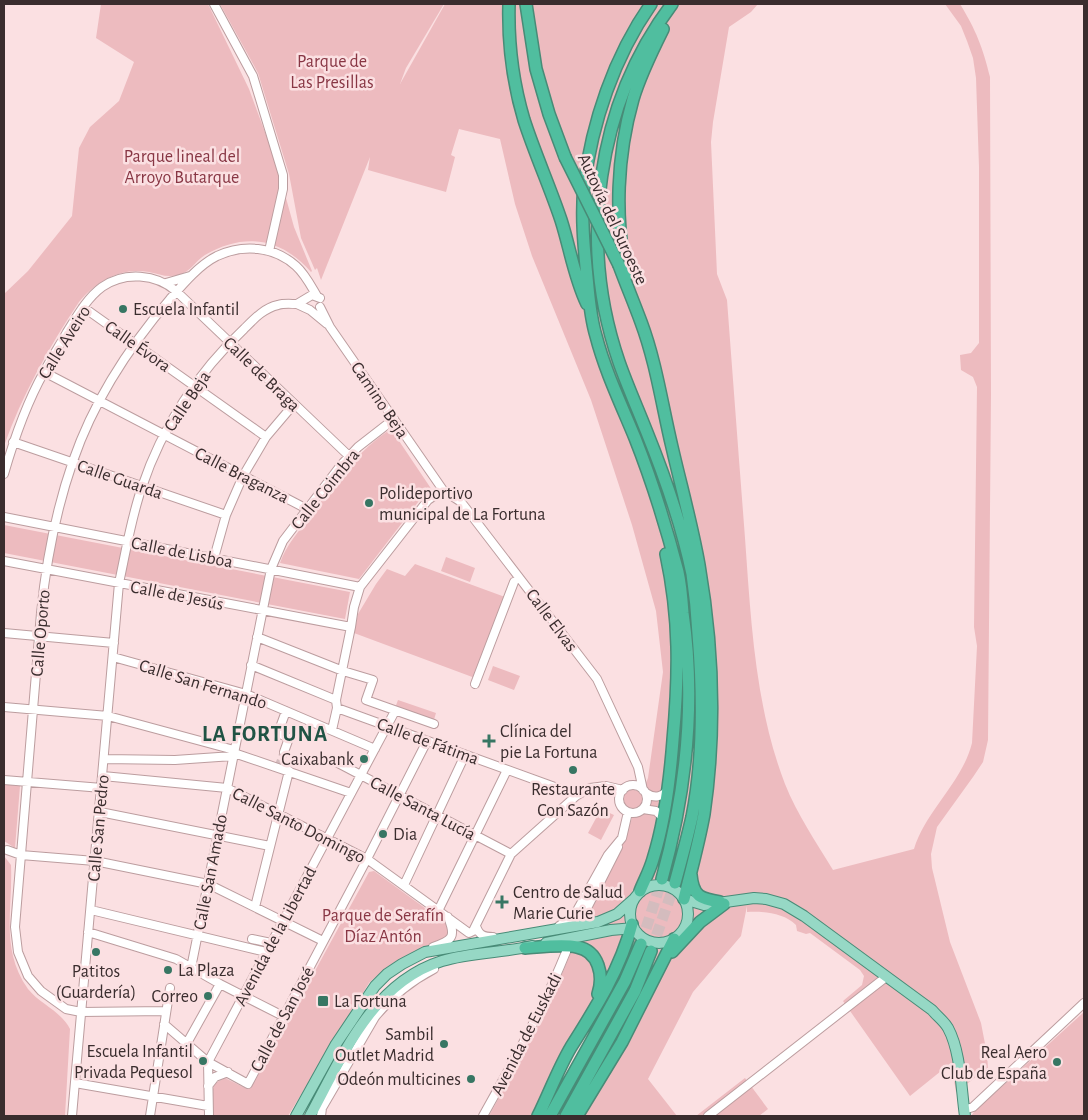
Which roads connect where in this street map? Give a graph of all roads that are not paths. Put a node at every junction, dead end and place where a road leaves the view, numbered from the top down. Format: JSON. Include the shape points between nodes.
{"nodes":[{"id":1,"x":214,"y":4,"type":"edge"},
{"id":2,"x":509,"y":4,"type":"edge"},
{"id":3,"x":526,"y":4,"type":"edge"},
{"id":4,"x":651,"y":4,"type":"edge"},
{"id":5,"x":673,"y":4,"type":"edge"},
{"id":6,"x":269,"y":250,"type":"junction"},
{"id":7,"x":192,"y":276,"type":"junction"},
{"id":8,"x":166,"y":283,"type":"junction"},
{"id":9,"x":176,"y":292,"type":"junction"},
{"id":10,"x":318,"y":296,"type":"junction"},
{"id":11,"x":307,"y":298,"type":"junction"},
{"id":12,"x":297,"y":304,"type":"junction"},
{"id":13,"x":83,"y":307,"type":"junction"},
{"id":14,"x":320,"y":307,"type":"junction"},
{"id":15,"x":310,"y":310,"type":"junction"},
{"id":16,"x":590,"y":312,"type":"junction"},
{"id":17,"x":641,"y":322,"type":"junction"},
{"id":18,"x":330,"y":327,"type":"junction"},
{"id":19,"x":134,"y":343,"type":"junction"},
{"id":20,"x":230,"y":343,"type":"junction"},
{"id":21,"x":44,"y":372,"type":"junction"},
{"id":22,"x":194,"y":385,"type":"junction"},
{"id":23,"x":99,"y":400,"type":"junction"},
{"id":24,"x":294,"y":404,"type":"junction"},
{"id":25,"x":394,"y":419,"type":"junction"},
{"id":26,"x":164,"y":434,"type":"junction"},
{"id":27,"x":266,"y":437,"type":"junction"},
{"id":28,"x":13,"y":442,"type":"junction"},
{"id":29,"x":672,"y":448,"type":"junction"},
{"id":30,"x":348,"y":456,"type":"junction"},
{"id":31,"x":73,"y":462,"type":"junction"},
{"id":32,"x":4,"y":474,"type":"edge"},
{"id":33,"x":244,"y":476,"type":"junction"},
{"id":34,"x":142,"y":487,"type":"junction"},
{"id":35,"x":442,"y":490,"type":"junction"},
{"id":36,"x":655,"y":491,"type":"junction"},
{"id":37,"x":307,"y":509,"type":"junction"},
{"id":38,"x":226,"y":515,"type":"junction"},
{"id":39,"x":4,"y":517,"type":"edge"},
{"id":40,"x":55,"y":528,"type":"junction"},
{"id":41,"x":127,"y":541,"type":"junction"},
{"id":42,"x":214,"y":558,"type":"junction"},
{"id":43,"x":4,"y":561,"type":"edge"},
{"id":44,"x":46,"y":569,"type":"junction"},
{"id":45,"x":271,"y":569,"type":"junction"},
{"id":46,"x":691,"y":573,"type":"junction"},
{"id":47,"x":514,"y":582,"type":"dead end"},
{"id":48,"x":119,"y":583,"type":"junction"},
{"id":49,"x":360,"y":587,"type":"junction"},
{"id":50,"x":262,"y":611,"type":"junction"},
{"id":51,"x":351,"y":627,"type":"junction"},
{"id":52,"x":4,"y":633,"type":"edge"},
{"id":53,"x":40,"y":636,"type":"junction"},
{"id":54,"x":257,"y":637,"type":"junction"},
{"id":55,"x":114,"y":643,"type":"junction"},
{"id":56,"x":113,"y":657,"type":"junction"},
{"id":57,"x":251,"y":665,"type":"junction"},
{"id":58,"x":343,"y":671,"type":"junction"},
{"id":59,"x":475,"y":684,"type":"dead end"},
{"id":60,"x":246,"y":694,"type":"junction"},
{"id":61,"x":336,"y":704,"type":"junction"},
{"id":62,"x":4,"y":706,"type":"edge"},
{"id":63,"x":34,"y":709,"type":"junction"},
{"id":64,"x":395,"y":710,"type":"junction"},
{"id":65,"x":286,"y":711,"type":"junction"},
{"id":66,"x":108,"y":716,"type":"junction"},
{"id":67,"x":434,"y":724,"type":"dead end"},
{"id":68,"x":387,"y":726,"type":"junction"},
{"id":69,"x":332,"y":730,"type":"junction"},
{"id":70,"x":427,"y":741,"type":"junction"},
{"id":71,"x":375,"y":749,"type":"junction"},
{"id":72,"x":284,"y":752,"type":"tunnel mouth"},
{"id":73,"x":234,"y":753,"type":"junction"},
{"id":74,"x":465,"y":755,"type":"junction"},
{"id":75,"x":104,"y":759,"type":"junction"},
{"id":76,"x":336,"y":762,"type":"dead end"},
{"id":77,"x":638,"y":767,"type":"junction"},
{"id":78,"x":507,"y":770,"type":"junction"},
{"id":79,"x":289,"y":771,"type":"junction"},
{"id":80,"x":361,"y":775,"type":"junction"},
{"id":81,"x":103,"y":776,"type":"junction"},
{"id":82,"x":4,"y":780,"type":"edge"},
{"id":83,"x":28,"y":782,"type":"junction"},
{"id":84,"x":632,"y":785,"type":"junction"},
{"id":85,"x":102,"y":788,"type":"junction"},
{"id":86,"x":227,"y":788,"type":"junction"},
{"id":87,"x":623,"y":790,"type":"junction"},
{"id":88,"x":668,"y":790,"type":"junction"},
{"id":89,"x":644,"y":792,"type":"junction"},
{"id":90,"x":352,"y":793,"type":"junction"},
{"id":91,"x":399,"y":796,"type":"junction"},
{"id":92,"x":576,"y":796,"type":"junction"},
{"id":93,"x":643,"y":809,"type":"junction"},
{"id":94,"x":100,"y":812,"type":"junction"},
{"id":95,"x":628,"y":812,"type":"junction"},
{"id":96,"x":278,"y":814,"type":"junction"},
{"id":97,"x":437,"y":815,"type":"junction"},
{"id":98,"x":663,"y":818,"type":"junction"},
{"id":99,"x":217,"y":836,"type":"junction"},
{"id":100,"x":474,"y":836,"type":"junction"},
{"id":101,"x":622,"y":838,"type":"junction"},
{"id":102,"x":328,"y":839,"type":"junction"},
{"id":103,"x":270,"y":846,"type":"junction"},
{"id":104,"x":5,"y":849,"type":"edge"},
{"id":105,"x":510,"y":854,"type":"junction"},
{"id":106,"x":21,"y":855,"type":"junction"},
{"id":107,"x":367,"y":858,"type":"junction"},
{"id":108,"x":96,"y":861,"type":"junction"},
{"id":109,"x":20,"y":872,"type":"junction"},
{"id":110,"x":690,"y":874,"type":"junction"},
{"id":111,"x":662,"y":879,"type":"tunnel mouth"},
{"id":112,"x":675,"y":883,"type":"tunnel mouth"},
{"id":113,"x":208,"y":884,"type":"junction"},
{"id":114,"x":404,"y":884,"type":"junction"},
{"id":115,"x":637,"y":895,"type":"junction"},
{"id":116,"x":684,"y":899,"type":"junction"},
{"id":117,"x":722,"y":903,"type":"junction"},
{"id":118,"x":255,"y":907,"type":"junction"},
{"id":119,"x":439,"y":909,"type":"junction"},
{"id":120,"x":91,"y":910,"type":"junction"},
{"id":121,"x":448,"y":916,"type":"junction"},
{"id":122,"x":581,"y":920,"type":"dead end"},
{"id":123,"x":283,"y":921,"type":"junction"},
{"id":124,"x":632,"y":927,"type":"junction"},
{"id":125,"x":474,"y":928,"type":"junction"},
{"id":126,"x":683,"y":930,"type":"junction"},
{"id":127,"x":88,"y":932,"type":"junction"},
{"id":128,"x":538,"y":933,"type":"junction"},
{"id":129,"x":198,"y":935,"type":"junction"},
{"id":130,"x":509,"y":938,"type":"junction"},
{"id":131,"x":674,"y":938,"type":"junction"},
{"id":132,"x":252,"y":939,"type":"dead end"},
{"id":133,"x":322,"y":941,"type":"junction"},
{"id":134,"x":271,"y":944,"type":"junction"},
{"id":135,"x":641,"y":944,"type":"tunnel mouth"},
{"id":136,"x":525,"y":948,"type":"junction"},
{"id":137,"x":651,"y":951,"type":"tunnel mouth"},
{"id":138,"x":266,"y":952,"type":"junction"},
{"id":139,"x":425,"y":952,"type":"junction"},
{"id":140,"x":566,"y":952,"type":"dead end"},
{"id":141,"x":459,"y":958,"type":"junction"},
{"id":142,"x":191,"y":968,"type":"junction"},
{"id":143,"x":657,"y":971,"type":"junction"},
{"id":144,"x":886,"y":977,"type":"junction"},
{"id":145,"x":220,"y":984,"type":"junction"},
{"id":146,"x":170,"y":988,"type":"dead end"},
{"id":147,"x":243,"y":996,"type":"junction"},
{"id":148,"x":1084,"y":1003,"type":"edge"},
{"id":149,"x":67,"y":1009,"type":"junction"},
{"id":150,"x":166,"y":1011,"type":"junction"},
{"id":151,"x":81,"y":1012,"type":"junction"},
{"id":152,"x":283,"y":1016,"type":"junction"},
{"id":153,"x":164,"y":1024,"type":"junction"},
{"id":154,"x":80,"y":1031,"type":"junction"},
{"id":155,"x":580,"y":1035,"type":"junction"},
{"id":156,"x":187,"y":1043,"type":"junction"},
{"id":157,"x":208,"y":1062,"type":"junction"},
{"id":158,"x":228,"y":1072,"type":"junction"},
{"id":159,"x":75,"y":1083,"type":"junction"},
{"id":160,"x":208,"y":1086,"type":"junction"},
{"id":161,"x":153,"y":1096,"type":"junction"},
{"id":162,"x":208,"y":1106,"type":"junction"},
{"id":163,"x":322,"y":1112,"type":"edge"},
{"id":164,"x":964,"y":1113,"type":"edge"},
{"id":165,"x":72,"y":1116,"type":"edge"},
{"id":166,"x":150,"y":1116,"type":"edge"},
{"id":167,"x":209,"y":1116,"type":"edge"},
{"id":168,"x":296,"y":1116,"type":"edge"},
{"id":169,"x":310,"y":1116,"type":"edge"},
{"id":170,"x":317,"y":1116,"type":"edge"},
{"id":171,"x":483,"y":1116,"type":"edge"},
{"id":172,"x":538,"y":1116,"type":"edge"},
{"id":173,"x":550,"y":1116,"type":"edge"},
{"id":174,"x":566,"y":1116,"type":"edge"},
{"id":175,"x":577,"y":1116,"type":"edge"},
{"id":176,"x":708,"y":1116,"type":"edge"}],
"edges":[{"from":1,"to":6,"type":"street","via":[[254,76],[283,175],[283,189]]},
{"from":2,"to":16,"type":"highway","via":[[513,71],[524,120],[567,240],[579,288]]},
{"from":3,"to":17,"type":"highway","name":"Autovía del Suroeste","bridge":true,"via":[[536,70],[549,114],[565,157],[618,266]]},
{"from":4,"to":16,"type":"highway","via":[[623,50],[603,101],[592,143],[584,188],[583,242]]},
{"from":5,"to":17,"type":"highway","via":[[633,99],[623,144],[619,195],[623,257]]},
{"from":5,"to":46,"type":"highway","via":[[644,48],[620,99],[608,139],[600,185],[598,244],[610,335],[668,488]]},
{"from":6,"to":7,"type":"street","name":"Calle Oporto","via":[[242,249],[224,254],[210,260]]},
{"from":6,"to":10,"type":"street","name":"Calle Oporto","via":[[296,266]]},
{"from":7,"to":8,"type":"street","name":"Calle Oporto"},
{"from":7,"to":9,"type":"street","name":"Calle Oporto"},
{"from":8,"to":9,"type":"street","name":"Calle Aveiro"},
{"from":8,"to":13,"type":"street","name":"Calle Aveiro","via":[[140,276],[115,281],[102,287]]},
{"from":9,"to":19,"type":"street","name":"Calle Oporto"},
{"from":9,"to":20,"type":"street","name":"Calle de Braga"},
{"from":10,"to":11,"type":"street"},
{"from":10,"to":14,"type":"street"},
{"from":11,"to":12,"type":"street"},
{"from":11,"to":15,"type":"street","via":[[306,305]]},
{"from":12,"to":15,"type":"street"},
{"from":12,"to":20,"type":"street","name":"Calle Beja","via":[[279,304],[260,313]]},
{"from":13,"to":19,"type":"street","name":"Calle Évora"},
{"from":13,"to":21,"type":"street","name":"Calle Aveiro"},
{"from":14,"to":15,"type":"street"},
{"from":14,"to":18,"type":"street","name":"Camino Beja"},
{"from":15,"to":18,"type":"street"},
{"from":16,"to":36,"type":"highway","via":[[614,390]]},
{"from":17,"to":29,"type":"highway","name":"Autovía del Suroeste"},
{"from":18,"to":25,"type":"street","name":"Camino Beja"},
{"from":19,"to":22,"type":"street","name":"Calle Évora"},
{"from":19,"to":23,"type":"street","name":"Calle Oporto"},
{"from":20,"to":22,"type":"street","name":"Calle Beja"},
{"from":20,"to":24,"type":"street","name":"Calle de Braga"},
{"from":21,"to":23,"type":"street","name":"Calle Braganza"},
{"from":21,"to":28,"type":"street","name":"Calle Aveiro"},
{"from":22,"to":26,"type":"street","name":"Calle Beja"},
{"from":22,"to":27,"type":"street","name":"Calle Évora"},
{"from":23,"to":26,"type":"street","name":"Calle Braganza"},
{"from":23,"to":31,"type":"street","name":"Calle Oporto"},
{"from":24,"to":27,"type":"street"},
{"from":24,"to":30,"type":"street","name":"Calle de Braga"},
{"from":25,"to":30,"type":"street","name":"Calle Coimbra"},
{"from":25,"to":35,"type":"street","name":"Camino Beja"},
{"from":26,"to":33,"type":"street","name":"Calle Braganza"},
{"from":26,"to":34,"type":"street","name":"Calle Beja"},
{"from":27,"to":33,"type":"street"},
{"from":28,"to":31,"type":"street","name":"Calle Guarda"},
{"from":28,"to":32,"type":"street","name":"Calle Aveiro"},
{"from":29,"to":46,"type":"highway","via":[[690,545]]},
{"from":29,"to":110,"type":"highway","via":[[699,565],[709,635],[711,734],[708,780]]},
{"from":30,"to":37,"type":"street","name":"Calle Coimbra"},
{"from":31,"to":34,"type":"street","name":"Calle Guarda"},
{"from":31,"to":40,"type":"street","name":"Calle Oporto"},
{"from":33,"to":37,"type":"street","name":"Calle Braganza"},
{"from":33,"to":38,"type":"street"},
{"from":34,"to":38,"type":"street","name":"Calle Guarda"},
{"from":34,"to":41,"type":"street","name":"Calle Beja"},
{"from":35,"to":49,"type":"street","via":[[428,500]]},
{"from":35,"to":77,"type":"street","name":"Calle Elvas","via":[[461,502],[597,679]]},
{"from":36,"to":88,"type":"highway","via":[[678,653]]},
{"from":36,"to":111,"type":"highway","via":[[678,574],[690,685],[680,802]]},
{"from":37,"to":45,"type":"street","name":"Calle Coimbra","via":[[283,541]]},
{"from":38,"to":42,"type":"street"},
{"from":39,"to":40,"type":"street","name":"Calle de Lisboa"},
{"from":40,"to":41,"type":"street","name":"Calle de Lisboa"},
{"from":40,"to":44,"type":"street","name":"Calle Oporto"},
{"from":41,"to":42,"type":"street","name":"Calle de Lisboa"},
{"from":41,"to":48,"type":"street","name":"Calle San Pedro"},
{"from":42,"to":45,"type":"street","name":"Calle de Lisboa"},
{"from":43,"to":44,"type":"street","name":"Calle de Jesús"},
{"from":44,"to":48,"type":"street","name":"Calle de Jesús"},
{"from":44,"to":53,"type":"street","name":"Calle Oporto"},
{"from":45,"to":49,"type":"street","name":"Calle de Lisboa"},
{"from":45,"to":50,"type":"street","name":"Calle San Amado"},
{"from":46,"to":112,"type":"highway","via":[[702,671],[700,750],[692,815]]},
{"from":47,"to":59,"type":"street"},
{"from":48,"to":50,"type":"street","name":"Calle de Jesús"},
{"from":48,"to":55,"type":"street","name":"Calle San Pedro"},
{"from":49,"to":51,"type":"street"},
{"from":50,"to":51,"type":"street","name":"Calle de Jesús"},
{"from":50,"to":54,"type":"street","name":"Calle San Amado"},
{"from":51,"to":58,"type":"street"},
{"from":52,"to":53,"type":"street"},
{"from":53,"to":55,"type":"street"},
{"from":53,"to":63,"type":"street","name":"Calle Oporto"},
{"from":54,"to":57,"type":"street","name":"Calle San Amado"},
{"from":54,"to":58,"type":"street"},
{"from":55,"to":56,"type":"street","name":"Calle San Pedro"},
{"from":56,"to":60,"type":"street","name":"Calle San Fernando"},
{"from":56,"to":66,"type":"street","name":"Calle San Pedro"},
{"from":57,"to":60,"type":"street","name":"Calle San Amado"},
{"from":57,"to":61,"type":"street","name":"Calle de Fátima"},
{"from":58,"to":61,"type":"street"},
{"from":58,"to":64,"type":"street","via":[[373,680],[366,700]]},
{"from":60,"to":65,"type":"street","name":"Calle San Fernando"},
{"from":60,"to":73,"type":"street","name":"Calle San Amado"},
{"from":61,"to":68,"type":"street","name":"Calle de Fátima"},
{"from":61,"to":69,"type":"street"},
{"from":62,"to":63,"type":"street"},
{"from":63,"to":66,"type":"street"},
{"from":63,"to":83,"type":"street","name":"Calle Oporto"},
{"from":64,"to":67,"type":"street"},
{"from":64,"to":68,"type":"street","name":"Avenida de la Libertad"},
{"from":65,"to":69,"type":"street","name":"Calle San Fernando"},
{"from":65,"to":72,"type":"street","via":[[278,733],[289,738]]},
{"from":66,"to":73,"type":"street"},
{"from":66,"to":75,"type":"street","name":"Calle San Pedro"},
{"from":68,"to":70,"type":"street","name":"Calle de Fátima"},
{"from":68,"to":71,"type":"street","name":"Avenida de la Libertad"},
{"from":69,"to":71,"type":"street","name":"Calle San Fernando"},
{"from":70,"to":74,"type":"street","name":"Calle de Fátima"},
{"from":70,"to":91,"type":"street","name":"Calle de San José"},
{"from":71,"to":80,"type":"street","name":"Avenida de la Libertad"},
{"from":73,"to":75,"type":"street","via":[[174,760]]},
{"from":73,"to":79,"type":"street"},
{"from":73,"to":86,"type":"street","name":"Calle San Amado"},
{"from":74,"to":78,"type":"street","name":"Calle de Fátima"},
{"from":74,"to":97,"type":"street"},
{"from":75,"to":81,"type":"street","name":"Calle San Pedro"},
{"from":76,"to":80,"type":"street","name":"Calle Santa Lucía"},
{"from":77,"to":84,"type":"street"},
{"from":77,"to":89,"type":"street","name":"Calle Elvas"},
{"from":78,"to":92,"type":"street","name":"Calle de Fátima"},
{"from":78,"to":100,"type":"street"},
{"from":79,"to":90,"type":"street"},
{"from":79,"to":96,"type":"street"},
{"from":80,"to":90,"type":"street","name":"Avenida de la Libertad"},
{"from":80,"to":91,"type":"street","name":"Calle Santa Lucía"},
{"from":81,"to":85,"type":"street","name":"Calle San Pedro"},
{"from":81,"to":86,"type":"street","name":"Calle Santo Domingo"},
{"from":82,"to":83,"type":"street"},
{"from":83,"to":85,"type":"street"},
{"from":83,"to":106,"type":"street","name":"Calle Oporto"},
{"from":84,"to":87,"type":"street"},
{"from":84,"to":89,"type":"street"},
{"from":85,"to":94,"type":"street","name":"Calle San Pedro"},
{"from":86,"to":96,"type":"street","name":"Calle Santo Domingo"},
{"from":86,"to":99,"type":"street","name":"Calle San Amado"},
{"from":87,"to":92,"type":"street","via":[[606,786],[590,788]]},
{"from":87,"to":95,"type":"street","via":[[619,802]]},
{"from":88,"to":89,"type":"street","via":[[659,797]]},
{"from":88,"to":98,"type":"highway"},
{"from":89,"to":93,"type":"street","via":[[647,802]]},
{"from":90,"to":102,"type":"street","name":"Avenida de la Libertad"},
{"from":91,"to":97,"type":"street","name":"Calle Santa Lucía"},
{"from":91,"to":107,"type":"street","name":"Calle de San José"},
{"from":92,"to":105,"type":"street"},
{"from":93,"to":95,"type":"street","via":[[636,813]]},
{"from":93,"to":98,"type":"street","via":[[656,811]]},
{"from":94,"to":99,"type":"street"},
{"from":94,"to":108,"type":"street","name":"Calle San Pedro"},
{"from":95,"to":101,"type":"street"},
{"from":96,"to":102,"type":"street","name":"Calle Santo Domingo"},
{"from":96,"to":103,"type":"street"},
{"from":97,"to":100,"type":"street","name":"Calle Santa Lucía"},
{"from":97,"to":114,"type":"street"},
{"from":98,"to":115,"type":"highway","via":[[653,860]]},
{"from":99,"to":103,"type":"street"},
{"from":99,"to":113,"type":"street","name":"Calle San Amado"},
{"from":100,"to":105,"type":"street","name":"Calle Santa Lucía"},
{"from":100,"to":119,"type":"street"},
{"from":101,"to":122,"type":"street"},
{"from":101,"to":128,"type":"street","via":[[608,855],[574,916],[562,925]]},
{"from":102,"to":107,"type":"street","name":"Calle Santo Domingo"},
{"from":102,"to":123,"type":"street","name":"Avenida de la Libertad"},
{"from":103,"to":118,"type":"street"},
{"from":104,"to":106,"type":"street"},
{"from":104,"to":109,"type":"street"},
{"from":105,"to":125,"type":"street"},
{"from":106,"to":108,"type":"street"},
{"from":106,"to":109,"type":"street","name":"Calle Oporto"},
{"from":107,"to":114,"type":"street","name":"Calle Santo Domingo"},
{"from":107,"to":133,"type":"street","name":"Calle de San José"},
{"from":108,"to":113,"type":"street"},
{"from":108,"to":120,"type":"street","name":"Calle San Pedro"},
{"from":109,"to":149,"type":"street","name":"Calle Oporto","via":[[15,927],[18,952],[33,983]]},
{"from":110,"to":116,"type":"highway"},
{"from":110,"to":117,"type":"highway","via":[[697,895]]},
{"from":113,"to":118,"type":"street"},
{"from":113,"to":129,"type":"street","name":"Calle San Amado"},
{"from":114,"to":119,"type":"street","name":"Calle Santo Domingo"},
{"from":115,"to":116,"type":"main road","via":[[652,885],[664,885],[674,888]]},
{"from":115,"to":124,"type":"main road","via":[[630,913]]},
{"from":115,"to":128,"type":"main road","via":[[626,908],[609,918]]},
{"from":116,"to":117,"type":"main road","via":[[704,905]]},
{"from":116,"to":126,"type":"main road","via":[[688,914]]},
{"from":117,"to":126,"type":"main road"},
{"from":117,"to":143,"type":"highway","via":[[688,934]]},
{"from":117,"to":144,"type":"main road","via":[[766,899],[784,904]]},
{"from":118,"to":123,"type":"street"},
{"from":119,"to":121,"type":"street","name":"Calle Santo Domingo"},
{"from":120,"to":127,"type":"street","name":"Calle San Pedro"},
{"from":120,"to":129,"type":"street"},
{"from":121,"to":125,"type":"street","name":"Calle Santo Domingo","via":[[468,932]]},
{"from":121,"to":139,"type":"street","via":[[452,928],[450,940]]},
{"from":123,"to":133,"type":"street"},
{"from":123,"to":134,"type":"street","name":"Avenida de la Libertad"},
{"from":124,"to":131,"type":"main road","via":[[643,938],[653,942]]},
{"from":124,"to":136,"type":"main road"},
{"from":124,"to":155,"type":"highway","via":[[612,975]]},
{"from":125,"to":130,"type":"street","name":"Calle Santo Domingo","via":[[484,937]]},
{"from":126,"to":131,"type":"main road"},
{"from":127,"to":142,"type":"street","via":[[176,959]]},
{"from":127,"to":151,"type":"street","name":"Calle San Pedro"},
{"from":128,"to":130,"type":"main road"},
{"from":129,"to":138,"type":"street"},
{"from":129,"to":142,"type":"street","name":"Calle San Amado"},
{"from":130,"to":139,"type":"main road"},
{"from":131,"to":143,"type":"highway"},
{"from":132,"to":134,"type":"street"},
{"from":133,"to":152,"type":"street","name":"Calle de San José"},
{"from":134,"to":138,"type":"street","name":"Avenida de la Libertad"},
{"from":135,"to":173,"type":"highway","via":[[625,981]]},
{"from":136,"to":141,"type":"main road"},
{"from":136,"to":155,"type":"highway","via":[[576,947],[589,952],[598,964],[601,984]]},
{"from":137,"to":174,"type":"highway","via":[[635,991]]},
{"from":138,"to":147,"type":"street","name":"Avenida de la Libertad"},
{"from":139,"to":168,"type":"main road","via":[[386,974],[375,986],[336,1044]]},
{"from":140,"to":171,"type":"street","name":"Avenida de Euskadi","via":[[529,1035]]},
{"from":141,"to":163,"type":"street","via":[[421,976],[386,1003],[352,1054]]},
{"from":141,"to":169,"type":"main road","via":[[424,967],[395,986],[381,1000],[342,1058]]},
{"from":142,"to":145,"type":"street"},
{"from":143,"to":175,"type":"highway","via":[[622,1042]]},
{"from":144,"to":164,"type":"main road","via":[[932,1010],[946,1026],[956,1050]]},
{"from":144,"to":176,"type":"street"},
{"from":145,"to":147,"type":"street"},
{"from":145,"to":156,"type":"street"},
{"from":146,"to":150,"type":"street"},
{"from":147,"to":152,"type":"street"},
{"from":147,"to":157,"type":"street","name":"Avenida de la Libertad"},
{"from":148,"to":164,"type":"street"},
{"from":149,"to":151,"type":"street","name":"Calle Oporto"},
{"from":149,"to":154,"type":"street","name":"Calle Oporto"},
{"from":150,"to":151,"type":"street","name":"Calle Oporto"},
{"from":150,"to":153,"type":"street"},
{"from":151,"to":154,"type":"street","name":"Calle San Pedro"},
{"from":152,"to":158,"type":"street","name":"Calle de San José","via":[[248,1084]]},
{"from":153,"to":156,"type":"street"},
{"from":153,"to":161,"type":"street"},
{"from":154,"to":159,"type":"street","name":"Calle San Pedro"},
{"from":155,"to":172,"type":"highway"},
{"from":156,"to":157,"type":"street"},
{"from":157,"to":158,"type":"street"},
{"from":157,"to":160,"type":"street","name":"Avenida de la Libertad"},
{"from":158,"to":160,"type":"street","via":[[216,1076]]},
{"from":159,"to":161,"type":"street"},
{"from":159,"to":165,"type":"street","name":"Calle San Pedro"},
{"from":160,"to":162,"type":"street","name":"Avenida de la Libertad"},
{"from":161,"to":162,"type":"street"},
{"from":161,"to":166,"type":"street"},
{"from":162,"to":167,"type":"street","name":"Avenida de la Libertad"},
{"from":163,"to":170,"type":"street"}]}
